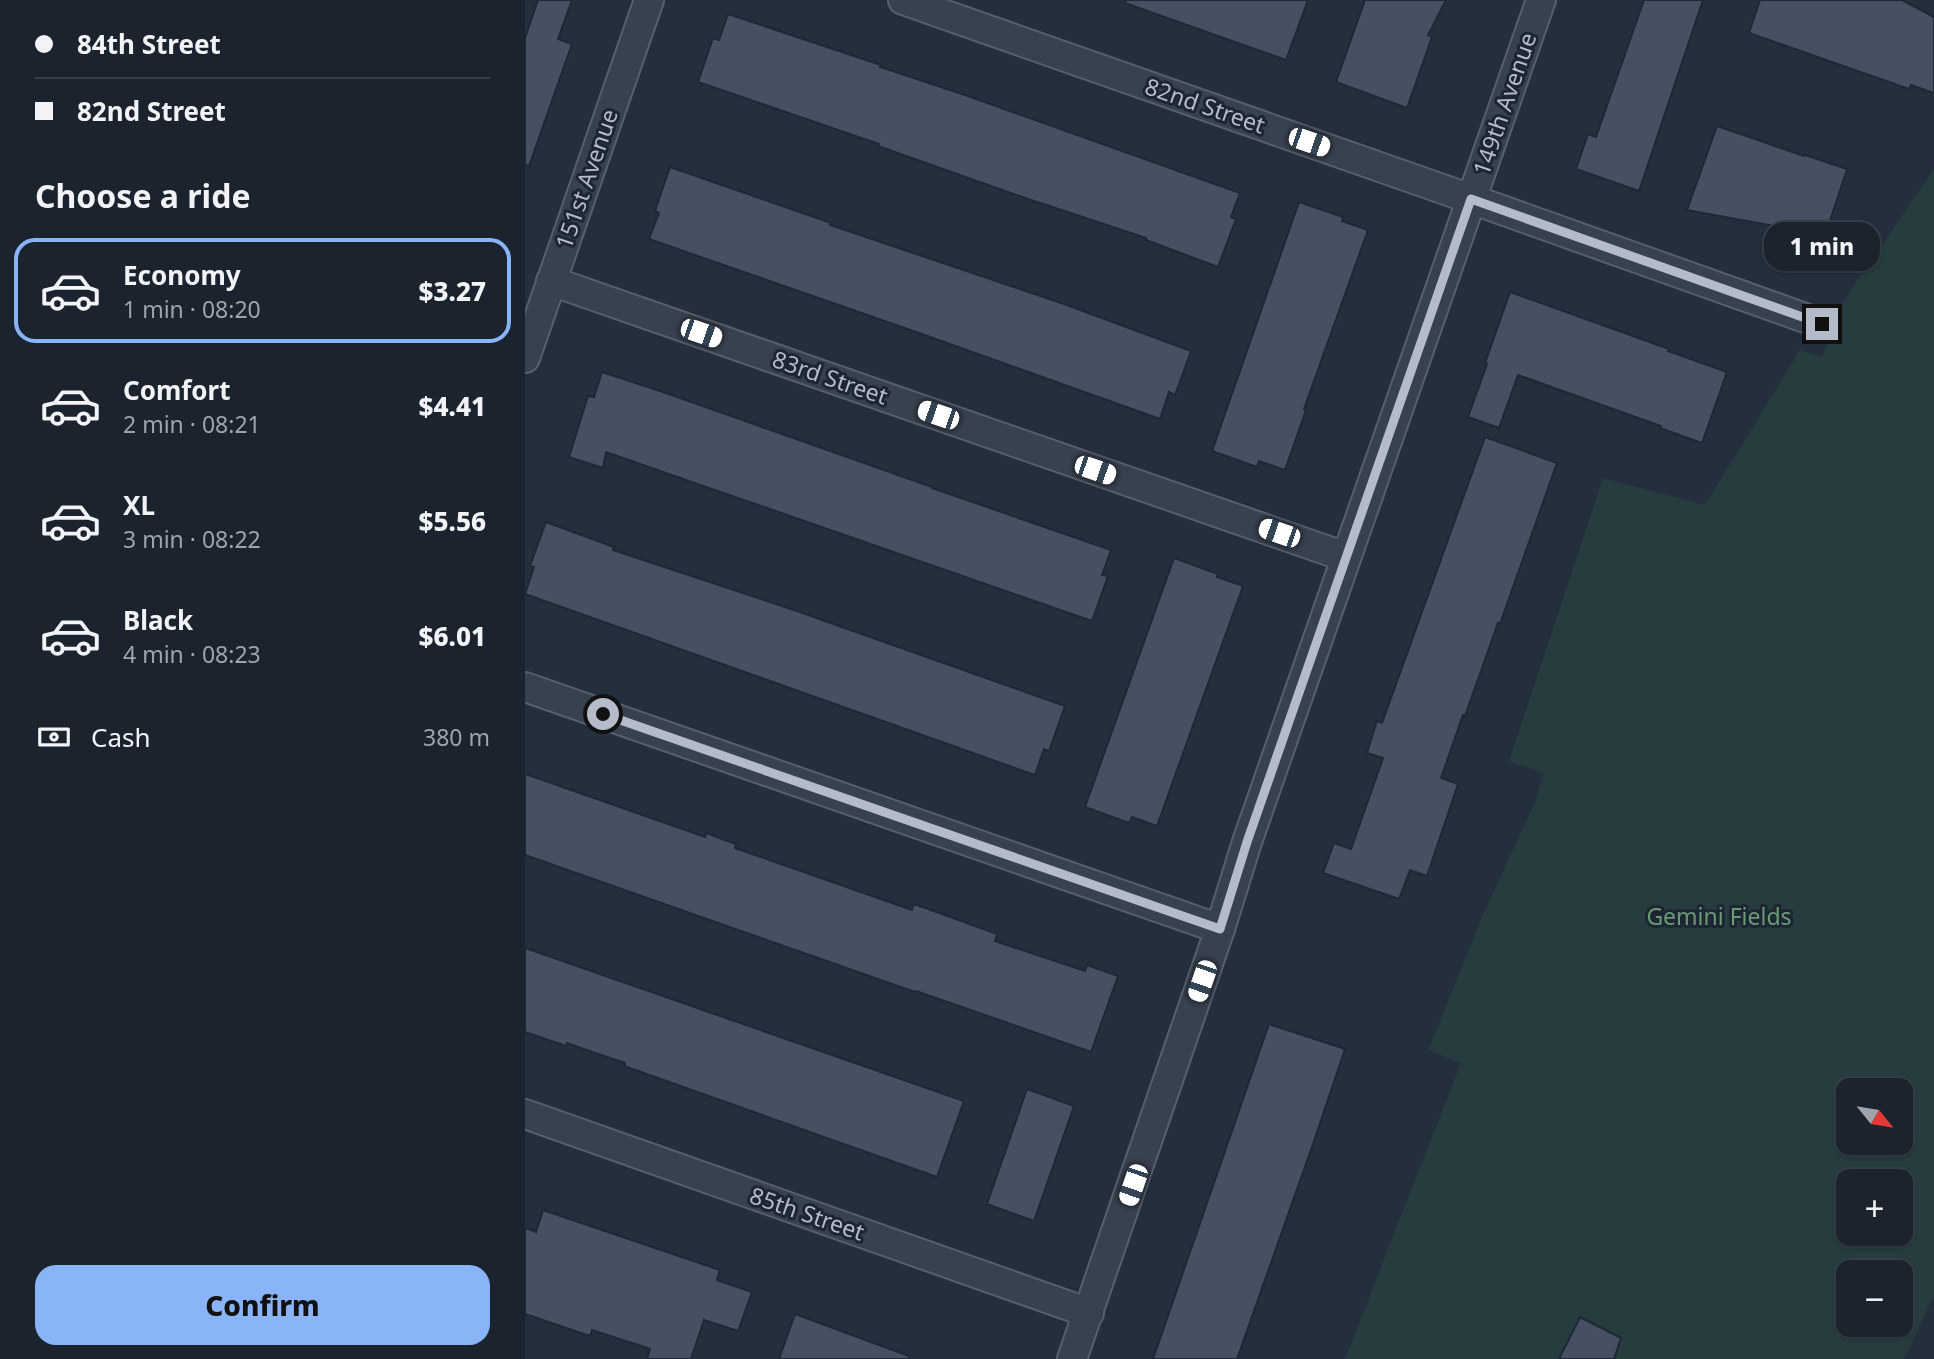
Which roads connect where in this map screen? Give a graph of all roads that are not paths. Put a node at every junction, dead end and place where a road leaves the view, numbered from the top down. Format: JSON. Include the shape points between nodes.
{"nodes":[{"id":1,"x":649,"y":0,"type":"edge"},
{"id":2,"x":904,"y":0,"type":"edge"},
{"id":3,"x":1541,"y":0,"type":"edge"},
{"id":4,"x":1471,"y":199,"type":"junction"},
{"id":5,"x":551,"y":281,"type":"junction"},
{"id":6,"x":1822,"y":324,"type":"dead end"},
{"id":7,"x":525,"y":359,"type":"edge"},
{"id":8,"x":1346,"y":557,"type":"junction"},
{"id":9,"x":525,"y":687,"type":"edge"},
{"id":10,"x":1220,"y":929,"type":"junction"},
{"id":11,"x":525,"y":1114,"type":"edge"},
{"id":12,"x":1089,"y":1313,"type":"junction"},
{"id":13,"x":1072,"y":1359,"type":"edge"}],
"edges":[{"from":1,"to":5,"type":"street","name":"151st Avenue"},
{"from":2,"to":4,"type":"street","name":"82nd Street"},
{"from":3,"to":4,"type":"street","name":"149th Avenue"},
{"from":4,"to":6,"type":"street","name":"82nd Street"},
{"from":4,"to":8,"type":"street","name":"149th Avenue"},
{"from":5,"to":7,"type":"street","name":"151st Avenue"},
{"from":5,"to":8,"type":"street","name":"83rd Street"},
{"from":8,"to":10,"type":"street","name":"149th Avenue"},
{"from":9,"to":10,"type":"street"},
{"from":10,"to":12,"type":"street","name":"149th Avenue"},
{"from":11,"to":12,"type":"street","name":"85th Street"},
{"from":12,"to":13,"type":"street","name":"149th Avenue"}]}
